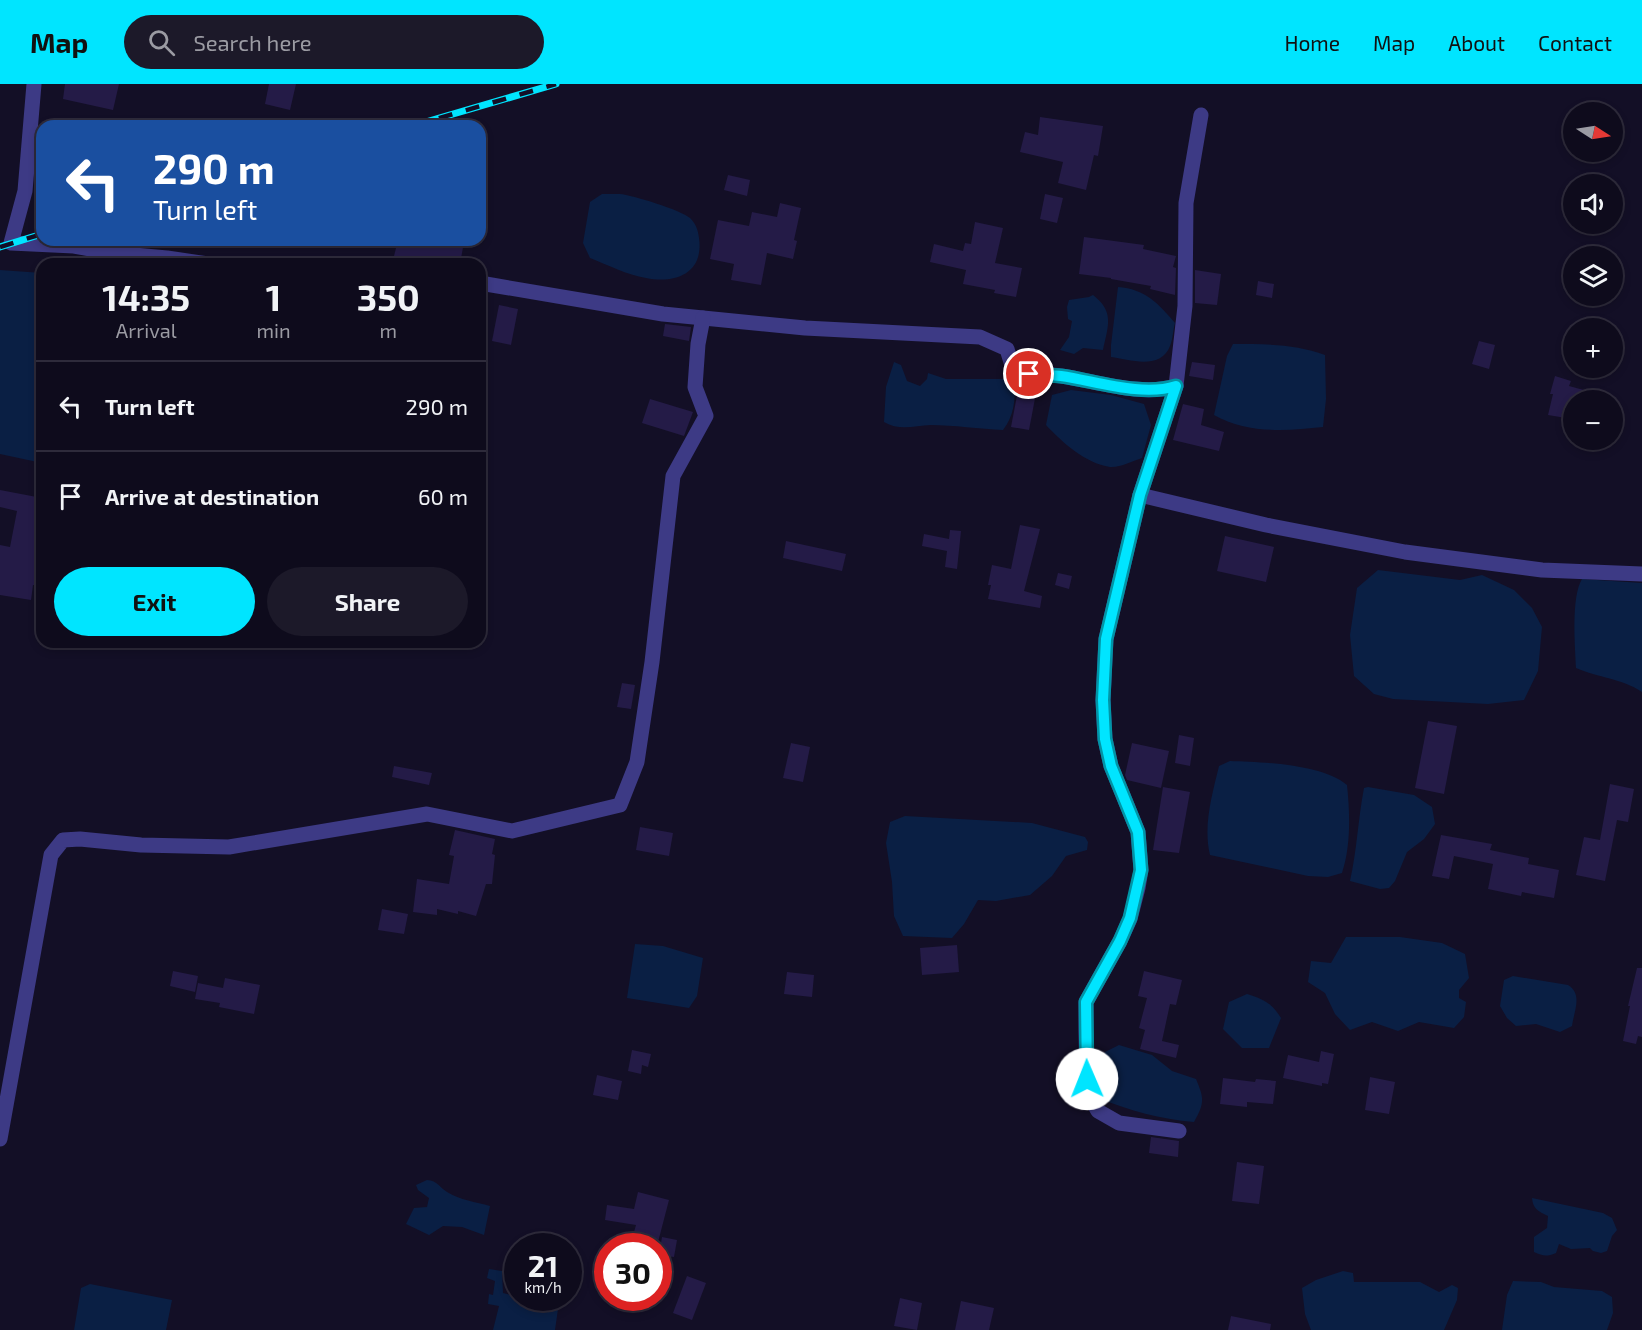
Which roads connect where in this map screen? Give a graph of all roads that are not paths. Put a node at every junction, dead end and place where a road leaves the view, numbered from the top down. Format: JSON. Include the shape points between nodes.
{"nodes":[{"id":1,"x":34,"y":84,"type":"edge"},
{"id":2,"x":1201,"y":115,"type":"dead end"},
{"id":3,"x":36,"y":244,"type":"edge"},
{"id":4,"x":74,"y":246,"type":"edge"},
{"id":5,"x":155,"y":258,"type":"edge"},
{"id":6,"x":486,"y":284,"type":"edge"},
{"id":7,"x":703,"y":318,"type":"junction"},
{"id":8,"x":1176,"y":386,"type":"junction"},
{"id":9,"x":1140,"y":495,"type":"junction"},
{"id":10,"x":1642,"y":574,"type":"edge"},
{"id":11,"x":1179,"y":1131,"type":"dead end"},
{"id":12,"x":0,"y":1139,"type":"edge"}],
"edges":[{"from":1,"to":3,"type":"street","via":[[26,191],[11,243]]},
{"from":2,"to":8,"type":"street","via":[[1186,202],[1185,306]]},
{"from":4,"to":5,"type":"street"},
{"from":6,"to":7,"type":"street"},
{"from":7,"to":8,"type":"street","via":[[980,337],[1007,349],[1014,372],[1120,387],[1165,390]]},
{"from":7,"to":12,"type":"street","via":[[695,387],[706,416],[673,476],[638,762],[620,805],[512,831],[427,814],[229,847],[63,840],[51,855]]},
{"from":8,"to":9,"type":"street"},
{"from":9,"to":10,"type":"street","via":[[1405,552],[1542,570]]},
{"from":9,"to":11,"type":"street","via":[[1106,639],[1103,700],[1111,766],[1138,832],[1141,870],[1124,934],[1086,1002],[1087,1092],[1098,1111],[1119,1123]]}]}
